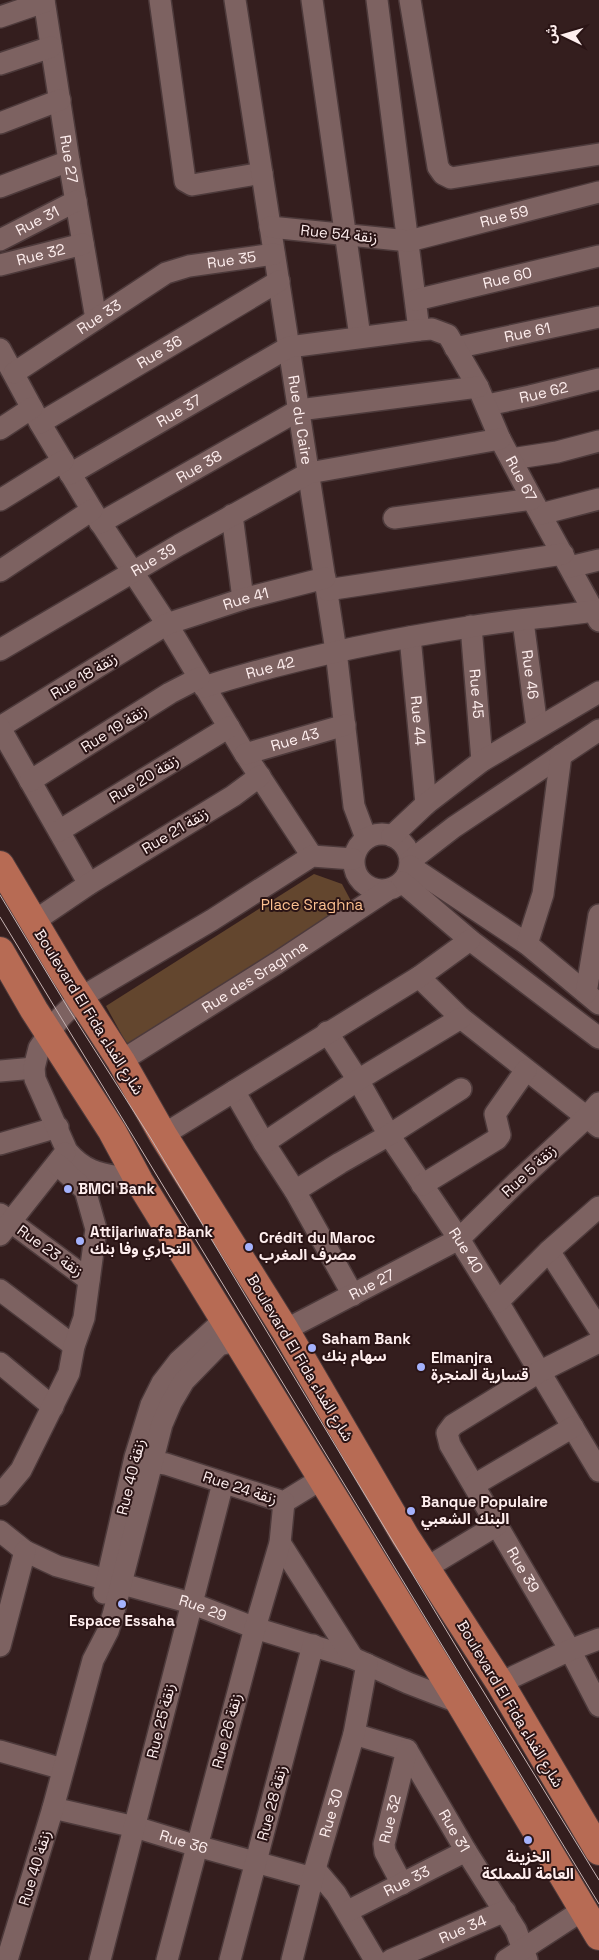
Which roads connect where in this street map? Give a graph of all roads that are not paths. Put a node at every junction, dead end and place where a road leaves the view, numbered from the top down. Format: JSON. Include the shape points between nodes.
{"nodes":[{"id":1,"x":160,"y":0,"type":"edge"},
{"id":2,"x":235,"y":0,"type":"edge"},
{"id":3,"x":312,"y":0,"type":"edge"},
{"id":4,"x":378,"y":0,"type":"edge"},
{"id":5,"x":410,"y":0,"type":"edge"},
{"id":6,"x":44,"y":1,"type":"edge"},
{"id":7,"x":0,"y":17,"type":"edge"},
{"id":8,"x":51,"y":47,"type":"junction"},
{"id":9,"x":0,"y":64,"type":"edge"},
{"id":10,"x":60,"y":100,"type":"junction"},
{"id":11,"x":0,"y":124,"type":"edge"},
{"id":12,"x":599,"y":154,"type":"edge"},
{"id":13,"x":69,"y":162,"type":"junction"},
{"id":14,"x":262,"y":173,"type":"junction"},
{"id":15,"x":0,"y":187,"type":"edge"},
{"id":16,"x":599,"y":192,"type":"edge"},
{"id":17,"x":76,"y":201,"type":"junction"},
{"id":18,"x":270,"y":227,"type":"junction"},
{"id":19,"x":344,"y":235,"type":"junction"},
{"id":20,"x":0,"y":240,"type":"edge"},
{"id":21,"x":409,"y":241,"type":"junction"},
{"id":22,"x":83,"y":244,"type":"junction"},
{"id":23,"x":274,"y":254,"type":"junction"},
{"id":24,"x":599,"y":256,"type":"edge"},
{"id":25,"x":0,"y":265,"type":"edge"},
{"id":26,"x":189,"y":266,"type":"joint"},
{"id":27,"x":279,"y":281,"type":"junction"},
{"id":28,"x":416,"y":300,"type":"junction"},
{"id":29,"x":599,"y":317,"type":"edge"},
{"id":30,"x":96,"y":318,"type":"junction"},
{"id":31,"x":420,"y":330,"type":"junction"},
{"id":32,"x":360,"y":337,"type":"junction"},
{"id":33,"x":452,"y":342,"type":"junction"},
{"id":34,"x":289,"y":347,"type":"junction"},
{"id":35,"x":4,"y":359,"type":"edge"},
{"id":36,"x":599,"y":378,"type":"edge"},
{"id":37,"x":482,"y":396,"type":"junction"},
{"id":38,"x":299,"y":410,"type":"junction"},
{"id":39,"x":36,"y":416,"type":"junction"},
{"id":40,"x":0,"y":428,"type":"edge"},
{"id":41,"x":500,"y":439,"type":"junction"},
{"id":42,"x":599,"y":441,"type":"edge"},
{"id":43,"x":511,"y":459,"type":"junction"},
{"id":44,"x":66,"y":468,"type":"junction"},
{"id":45,"x":309,"y":474,"type":"junction"},
{"id":46,"x":599,"y":499,"type":"edge"},
{"id":47,"x":0,"y":500,"type":"edge"},
{"id":48,"x":536,"y":506,"type":"junction"},
{"id":49,"x":232,"y":515,"type":"junction"},
{"id":50,"x":96,"y":517,"type":"junction"},
{"id":51,"x":394,"y":518,"type":"dead end"},
{"id":52,"x":599,"y":560,"type":"edge"},
{"id":53,"x":566,"y":561,"type":"junction"},
{"id":54,"x":0,"y":571,"type":"edge"},
{"id":55,"x":132,"y":573,"type":"junction"},
{"id":56,"x":326,"y":584,"type":"junction"},
{"id":57,"x":243,"y":599,"type":"junction"},
{"id":58,"x":596,"y":616,"type":"edge"},
{"id":59,"x":523,"y":621,"type":"junction"},
{"id":60,"x":167,"y":624,"type":"junction"},
{"id":61,"x":471,"y":626,"type":"junction"},
{"id":62,"x":410,"y":637,"type":"junction"},
{"id":63,"x":0,"y":650,"type":"edge"},
{"id":64,"x":336,"y":651,"type":"junction"},
{"id":65,"x":201,"y":683,"type":"junction"},
{"id":66,"x":599,"y":692,"type":"edge"},
{"id":67,"x":345,"y":725,"type":"junction"},
{"id":68,"x":537,"y":727,"type":"junction"},
{"id":69,"x":0,"y":728,"type":"edge"},
{"id":70,"x":229,"y":728,"type":"junction"},
{"id":71,"x":599,"y":730,"type":"edge"},
{"id":72,"x":245,"y":754,"type":"junction"},
{"id":73,"x":561,"y":755,"type":"junction"},
{"id":74,"x":482,"y":761,"type":"junction"},
{"id":75,"x":260,"y":776,"type":"junction"},
{"id":76,"x":30,"y":781,"type":"junction"},
{"id":77,"x":426,"y":804,"type":"junction"},
{"id":78,"x":59,"y":831,"type":"junction"},
{"id":79,"x":392,"y":836,"type":"junction"},
{"id":80,"x":366,"y":838,"type":"junction"},
{"id":81,"x":312,"y":856,"type":"junction"},
{"id":82,"x":353,"y":859,"type":"junction"},
{"id":83,"x":0,"y":865,"type":"edge"},
{"id":84,"x":402,"y":875,"type":"junction"},
{"id":85,"x":89,"y":884,"type":"junction"},
{"id":86,"x":599,"y":915,"type":"edge"},
{"id":87,"x":33,"y":922,"type":"junction"},
{"id":88,"x":470,"y":940,"type":"junction"},
{"id":89,"x":527,"y":944,"type":"junction"},
{"id":90,"x":0,"y":951,"type":"edge"},
{"id":91,"x":419,"y":977,"type":"junction"},
{"id":92,"x":80,"y":998,"type":"junction"},
{"id":93,"x":592,"y":999,"type":"edge"},
{"id":94,"x":462,"y":1018,"type":"junction"},
{"id":95,"x":327,"y":1032,"type":"junction"},
{"id":96,"x":49,"y":1033,"type":"junction"},
{"id":97,"x":599,"y":1038,"type":"edge"},
{"id":98,"x":122,"y":1061,"type":"junction"},
{"id":99,"x":34,"y":1068,"type":"junction"},
{"id":100,"x":526,"y":1070,"type":"junction"},
{"id":101,"x":0,"y":1072,"type":"edge"},
{"id":102,"x":358,"y":1080,"type":"junction"},
{"id":103,"x":461,"y":1089,"type":"dead end"},
{"id":104,"x":234,"y":1091,"type":"junction"},
{"id":105,"x":595,"y":1116,"type":"edge"},
{"id":106,"x":58,"y":1127,"type":"junction"},
{"id":107,"x":163,"y":1135,"type":"junction"},
{"id":108,"x":389,"y":1136,"type":"junction"},
{"id":109,"x":264,"y":1143,"type":"junction"},
{"id":110,"x":0,"y":1144,"type":"edge"},
{"id":111,"x":62,"y":1157,"type":"junction"},
{"id":112,"x":139,"y":1181,"type":"junction"},
{"id":113,"x":422,"y":1185,"type":"junction"},
{"id":114,"x":295,"y":1191,"type":"junction"},
{"id":115,"x":599,"y":1207,"type":"edge"},
{"id":116,"x":4,"y":1224,"type":"edge"},
{"id":117,"x":459,"y":1239,"type":"junction"},
{"id":118,"x":549,"y":1251,"type":"junction"},
{"id":119,"x":89,"y":1280,"type":"junction"},
{"id":120,"x":0,"y":1290,"type":"edge"},
{"id":121,"x":353,"y":1295,"type":"junction"},
{"id":122,"x":498,"y":1302,"type":"junction"},
{"id":123,"x":599,"y":1329,"type":"edge"},
{"id":124,"x":231,"y":1330,"type":"junction"},
{"id":125,"x":285,"y":1330,"type":"junction"},
{"id":126,"x":599,"y":1342,"type":"edge"},
{"id":127,"x":74,"y":1346,"type":"junction"},
{"id":128,"x":0,"y":1363,"type":"edge"},
{"id":129,"x":539,"y":1372,"type":"junction"},
{"id":130,"x":53,"y":1407,"type":"junction"},
{"id":131,"x":572,"y":1427,"type":"junction"},
{"id":132,"x":152,"y":1462,"type":"junction"},
{"id":133,"x":599,"y":1471,"type":"edge"},
{"id":134,"x":323,"y":1478,"type":"junction"},
{"id":135,"x":223,"y":1483,"type":"junction"},
{"id":136,"x":474,"y":1485,"type":"junction"},
{"id":137,"x":0,"y":1495,"type":"edge"},
{"id":138,"x":284,"y":1502,"type":"junction"},
{"id":139,"x":497,"y":1525,"type":"junction"},
{"id":140,"x":0,"y":1531,"type":"edge"},
{"id":141,"x":280,"y":1542,"type":"junction"},
{"id":142,"x":25,"y":1551,"type":"junction"},
{"id":143,"x":426,"y":1568,"type":"junction"},
{"id":144,"x":115,"y":1582,"type":"junction"},
{"id":145,"x":191,"y":1604,"type":"junction"},
{"id":146,"x":3,"y":1621,"type":"edge"},
{"id":147,"x":255,"y":1628,"type":"junction"},
{"id":148,"x":599,"y":1639,"type":"edge"},
{"id":149,"x":0,"y":1646,"type":"edge"},
{"id":150,"x":313,"y":1646,"type":"junction"},
{"id":151,"x":427,"y":1650,"type":"junction"},
{"id":152,"x":570,"y":1650,"type":"junction"},
{"id":153,"x":360,"y":1661,"type":"junction"},
{"id":154,"x":408,"y":1683,"type":"junction"},
{"id":155,"x":500,"y":1683,"type":"junction"},
{"id":156,"x":460,"y":1703,"type":"junction"},
{"id":157,"x":599,"y":1706,"type":"edge"},
{"id":158,"x":354,"y":1734,"type":"junction"},
{"id":159,"x":407,"y":1750,"type":"junction"},
{"id":160,"x":0,"y":1752,"type":"edge"},
{"id":161,"x":63,"y":1769,"type":"junction"},
{"id":162,"x":53,"y":1808,"type":"junction"},
{"id":163,"x":135,"y":1827,"type":"junction"},
{"id":164,"x":197,"y":1846,"type":"junction"},
{"id":165,"x":597,"y":1846,"type":"edge"},
{"id":166,"x":466,"y":1851,"type":"junction"},
{"id":167,"x":256,"y":1862,"type":"junction"},
{"id":168,"x":314,"y":1873,"type":"junction"},
{"id":169,"x":402,"y":1884,"type":"junction"},
{"id":170,"x":583,"y":1910,"type":"junction"},
{"id":171,"x":348,"y":1911,"type":"junction"},
{"id":172,"x":505,"y":1911,"type":"junction"},
{"id":173,"x":599,"y":1936,"type":"edge"},
{"id":174,"x":519,"y":1956,"type":"edge"},
{"id":175,"x":7,"y":1960,"type":"edge"},
{"id":176,"x":100,"y":1960,"type":"edge"},
{"id":177,"x":167,"y":1960,"type":"edge"},
{"id":178,"x":230,"y":1960,"type":"edge"},
{"id":179,"x":292,"y":1960,"type":"edge"},
{"id":180,"x":377,"y":1960,"type":"edge"}],
"edges":[{"from":1,"to":14,"type":"street","via":[[186,181],[188,184]]},
{"from":2,"to":14,"type":"street","name":"Rue du Caire"},
{"from":3,"to":19,"type":"street"},
{"from":4,"to":21,"type":"street"},
{"from":5,"to":12,"type":"street","via":[[438,167],[443,174],[451,178]]},
{"from":6,"to":7,"type":"street"},
{"from":6,"to":8,"type":"street","name":"Rue 27"},
{"from":8,"to":9,"type":"street"},
{"from":8,"to":10,"type":"street","name":"Rue 27"},
{"from":10,"to":11,"type":"street"},
{"from":10,"to":13,"type":"street","name":"Rue 27"},
{"from":13,"to":15,"type":"street"},
{"from":13,"to":17,"type":"street","name":"Rue 27"},
{"from":14,"to":18,"type":"street","name":"Rue du Caire"},
{"from":16,"to":21,"type":"street","name":"Rue 59"},
{"from":17,"to":20,"type":"street","name":"Rue 31"},
{"from":17,"to":22,"type":"street","name":"Rue 27"},
{"from":18,"to":19,"type":"street","name":"Rue 54 زنقة"},
{"from":18,"to":23,"type":"street","name":"Rue du Caire"},
{"from":19,"to":21,"type":"street","name":"Rue 54 زنقة"},
{"from":19,"to":32,"type":"street"},
{"from":21,"to":28,"type":"street"},
{"from":22,"to":25,"type":"street","name":"Rue 32"},
{"from":22,"to":30,"type":"street","name":"Rue 27"},
{"from":23,"to":26,"type":"street","name":"Rue 35"},
{"from":23,"to":27,"type":"street","name":"Rue du Caire"},
{"from":24,"to":28,"type":"street","name":"Rue 60"},
{"from":26,"to":30,"type":"street","name":"Rue 33","via":[[166,273]]},
{"from":27,"to":34,"type":"street","name":"Rue du Caire"},
{"from":27,"to":39,"type":"street","name":"Rue 36"},
{"from":28,"to":31,"type":"street"},
{"from":29,"to":33,"type":"street","name":"Rue 61"},
{"from":30,"to":35,"type":"street","name":"Rue 33"},
{"from":31,"to":32,"type":"street"},
{"from":31,"to":33,"type":"street","via":[[432,329]]},
{"from":32,"to":34,"type":"street"},
{"from":33,"to":37,"type":"street","name":"Rue 67"},
{"from":34,"to":38,"type":"street","name":"Rue du Caire"},
{"from":34,"to":44,"type":"street","name":"Rue 37"},
{"from":35,"to":39,"type":"street"},
{"from":36,"to":37,"type":"street","name":"Rue 62","via":[[530,396]]},
{"from":37,"to":38,"type":"street","name":"Rue 62"},
{"from":37,"to":41,"type":"street","name":"Rue 67"},
{"from":38,"to":45,"type":"street","name":"Rue du Caire"},
{"from":38,"to":50,"type":"street","name":"Rue 38"},
{"from":39,"to":40,"type":"street","name":"Rue 36"},
{"from":39,"to":44,"type":"street"},
{"from":41,"to":43,"type":"street","name":"Rue 67"},
{"from":41,"to":45,"type":"street","name":"Rue 39"},
{"from":42,"to":43,"type":"street","via":[[558,452]]},
{"from":43,"to":48,"type":"street","name":"Rue 67"},
{"from":44,"to":47,"type":"street","name":"Rue 37"},
{"from":44,"to":50,"type":"street"},
{"from":45,"to":49,"type":"street","name":"Rue 39"},
{"from":45,"to":56,"type":"street","name":"Rue du Caire"},
{"from":46,"to":48,"type":"street"},
{"from":48,"to":51,"type":"street"},
{"from":48,"to":53,"type":"street","name":"Rue 67"},
{"from":49,"to":55,"type":"street","name":"Rue 39"},
{"from":49,"to":57,"type":"street"},
{"from":50,"to":54,"type":"street","name":"Rue 38"},
{"from":50,"to":55,"type":"street"},
{"from":52,"to":53,"type":"street","name":"Rue 41"},
{"from":53,"to":56,"type":"street","name":"Rue 41"},
{"from":53,"to":58,"type":"street","name":"Rue 67"},
{"from":55,"to":60,"type":"street"},
{"from":55,"to":63,"type":"street","name":"Rue 39"},
{"from":56,"to":57,"type":"street","name":"Rue 41"},
{"from":56,"to":64,"type":"street","name":"Rue du Caire"},
{"from":57,"to":60,"type":"street","name":"Rue 41"},
{"from":58,"to":59,"type":"street","name":"Rue 42"},
{"from":59,"to":61,"type":"street","name":"Rue 42"},
{"from":59,"to":68,"type":"street","name":"Rue 46"},
{"from":60,"to":65,"type":"street"},
{"from":60,"to":69,"type":"street","name":"Rue 18 زنقة"},
{"from":61,"to":62,"type":"street","name":"Rue 42"},
{"from":61,"to":74,"type":"street","name":"Rue 45"},
{"from":62,"to":64,"type":"street","name":"Rue 42"},
{"from":62,"to":77,"type":"street","name":"Rue 44"},
{"from":64,"to":65,"type":"street","name":"Rue 42"},
{"from":64,"to":67,"type":"street","name":"Rue du Caire"},
{"from":65,"to":70,"type":"street"},
{"from":65,"to":76,"type":"street","name":"Rue 19 زنقة","via":[[170,693]]},
{"from":66,"to":68,"type":"street"},
{"from":67,"to":72,"type":"street","name":"Rue 43"},
{"from":67,"to":80,"type":"street","name":"Rue du Caire","via":[[354,806]]},
{"from":68,"to":74,"type":"street"},
{"from":69,"to":76,"type":"street"},
{"from":70,"to":72,"type":"street"},
{"from":70,"to":78,"type":"street","name":"Rue 20 زنقة"},
{"from":71,"to":73,"type":"street","name":"Rue des Sraghna"},
{"from":72,"to":75,"type":"street"},
{"from":73,"to":84,"type":"street","name":"Rue des Sraghna","via":[[454,827]]},
{"from":73,"to":89,"type":"street","via":[[543,894]]},
{"from":74,"to":77,"type":"street"},
{"from":75,"to":81,"type":"street"},
{"from":75,"to":85,"type":"street","name":"Rue 21 زنقة"},
{"from":76,"to":78,"type":"street"},
{"from":77,"to":79,"type":"street"},
{"from":78,"to":85,"type":"street"},
{"from":79,"to":80,"type":"street","via":[[382,834]]},
{"from":79,"to":84,"type":"street","via":[[405,846]]},
{"from":80,"to":82,"type":"street","via":[[355,851]]},
{"from":81,"to":82,"type":"street"},
{"from":81,"to":92,"type":"street"},
{"from":82,"to":84,"type":"street","via":[[362,883],[378,891]]},
{"from":83,"to":87,"type":"main road","name":"Boulevard El Fida شارع الفداء"},
{"from":84,"to":88,"type":"street"},
{"from":84,"to":89,"type":"street"},
{"from":84,"to":98,"type":"street","name":"Rue des Sraghna","via":[[277,963]]},
{"from":85,"to":87,"type":"street","name":"Rue 21 زنقة"},
{"from":86,"to":93,"type":"street"},
{"from":87,"to":92,"type":"main road","name":"Boulevard El Fida شارع الفداء"},
{"from":88,"to":91,"type":"street"},
{"from":88,"to":97,"type":"street"},
{"from":89,"to":93,"type":"street"},
{"from":90,"to":96,"type":"main road"},
{"from":91,"to":94,"type":"street"},
{"from":91,"to":95,"type":"street"},
{"from":92,"to":96,"type":"street"},
{"from":92,"to":98,"type":"main road","name":"Boulevard El Fida شارع الفداء"},
{"from":94,"to":100,"type":"street"},
{"from":94,"to":102,"type":"street"},
{"from":95,"to":102,"type":"street","name":"Rue 40"},
{"from":95,"to":104,"type":"street"},
{"from":96,"to":99,"type":"street","via":[[39,1048]]},
{"from":96,"to":112,"type":"main road","via":[[112,1131]]},
{"from":98,"to":107,"type":"main road","name":"Boulevard El Fida شارع الفداء"},
{"from":99,"to":101,"type":"street"},
{"from":99,"to":106,"type":"street","via":[[35,1079]]},
{"from":100,"to":105,"type":"street"},
{"from":100,"to":113,"type":"street","via":[[496,1109],[500,1134],[497,1139]]},
{"from":102,"to":108,"type":"street","name":"Rue 40"},
{"from":102,"to":109,"type":"street"},
{"from":103,"to":108,"type":"street"},
{"from":104,"to":107,"type":"street"},
{"from":104,"to":109,"type":"street"},
{"from":105,"to":117,"type":"street","name":"Rue 5 زنقة","via":[[516,1182]]},
{"from":106,"to":110,"type":"street"},
{"from":106,"to":111,"type":"street"},
{"from":107,"to":125,"type":"main road","name":"Boulevard El Fida شارع الفداء"},
{"from":108,"to":113,"type":"street","name":"Rue 40"},
{"from":108,"to":114,"type":"street"},
{"from":109,"to":114,"type":"street"},
{"from":111,"to":112,"type":"street","via":[[74,1159],[90,1171]]},
{"from":111,"to":116,"type":"street"},
{"from":111,"to":119,"type":"street","via":[[82,1186],[96,1229]]},
{"from":112,"to":124,"type":"main road"},
{"from":113,"to":117,"type":"street","name":"Rue 40"},
{"from":114,"to":121,"type":"street"},
{"from":115,"to":118,"type":"street"},
{"from":116,"to":119,"type":"street","name":"Rue 23 زنقة"},
{"from":117,"to":121,"type":"street","name":"Rue 27"},
{"from":117,"to":122,"type":"street","name":"Rue 40"},
{"from":118,"to":122,"type":"street"},
{"from":118,"to":123,"type":"street"},
{"from":119,"to":127,"type":"street","via":[[84,1318]]},
{"from":120,"to":127,"type":"street"},
{"from":121,"to":125,"type":"street","name":"Rue 27"},
{"from":122,"to":129,"type":"street","name":"Rue 40"},
{"from":124,"to":132,"type":"street","name":"Rue 40 زنقة","via":[[184,1381],[171,1402]]},
{"from":124,"to":134,"type":"main road"},
{"from":124,"to":144,"type":"street","name":"Rue 40 زنقة","via":[[179,1361],[162,1383],[151,1405],[135,1457]]},
{"from":125,"to":143,"type":"main road","name":"Boulevard El Fida شارع الفداء"},
{"from":126,"to":129,"type":"street"},
{"from":127,"to":130,"type":"street","via":[[69,1373]]},
{"from":128,"to":130,"type":"street"},
{"from":129,"to":131,"type":"street","name":"Rue 40"},
{"from":129,"to":136,"type":"street","name":"Rue 39","via":[[454,1425],[447,1433]]},
{"from":130,"to":137,"type":"street","via":[[21,1470]]},
{"from":131,"to":133,"type":"street","name":"Rue 40"},
{"from":131,"to":136,"type":"street"},
{"from":132,"to":135,"type":"street","name":"Rue 24 زنقة"},
{"from":132,"to":144,"type":"street","name":"Rue 40 زنقة"},
{"from":134,"to":138,"type":"street","name":"Rue 24 زنقة"},
{"from":134,"to":151,"type":"main road"},
{"from":135,"to":138,"type":"street","name":"Rue 24 زنقة"},
{"from":135,"to":145,"type":"street","name":"Rue 25 زنقة"},
{"from":136,"to":139,"type":"street","name":"Rue 39"},
{"from":138,"to":141,"type":"street","name":"Rue 26 زنقة"},
{"from":139,"to":143,"type":"street"},
{"from":139,"to":152,"type":"street","name":"Rue 39"},
{"from":140,"to":142,"type":"street","name":"Rue 29"},
{"from":141,"to":147,"type":"street","name":"Rue 26 زنقة"},
{"from":141,"to":153,"type":"street"},
{"from":142,"to":144,"type":"street","name":"Rue 29","via":[[57,1566]]},
{"from":142,"to":146,"type":"street"},
{"from":143,"to":155,"type":"main road","name":"Boulevard El Fida شارع الفداء"},
{"from":144,"to":145,"type":"street","name":"Rue 29"},
{"from":144,"to":161,"type":"street","name":"Rue 40 زنقة","via":[[108,1631],[93,1660]]},
{"from":145,"to":147,"type":"street","name":"Rue 29"},
{"from":145,"to":163,"type":"street","name":"Rue 25 زنقة"},
{"from":146,"to":149,"type":"street"},
{"from":147,"to":150,"type":"street","name":"Rue 29"},
{"from":147,"to":164,"type":"street","name":"Rue 26 زنقة"},
{"from":148,"to":152,"type":"street"},
{"from":150,"to":153,"type":"street","name":"Rue 29"},
{"from":150,"to":167,"type":"street","name":"Rue 28 زنقة"},
{"from":151,"to":154,"type":"street","via":[[423,1674]]},
{"from":151,"to":156,"type":"main road"},
{"from":152,"to":155,"type":"street"},
{"from":152,"to":157,"type":"street","name":"Rue 39"},
{"from":153,"to":154,"type":"street","name":"Rue 29"},
{"from":153,"to":158,"type":"street","name":"Rue 30"},
{"from":154,"to":156,"type":"street","name":"Rue 29"},
{"from":155,"to":165,"type":"main road","name":"Boulevard El Fida شارع الفداء"},
{"from":156,"to":170,"type":"main road"},
{"from":158,"to":159,"type":"street"},
{"from":158,"to":168,"type":"street","name":"Rue 30"},
{"from":159,"to":166,"type":"street","name":"Rue 31"},
{"from":159,"to":169,"type":"street","name":"Rue 32","via":[[384,1844]]},
{"from":160,"to":161,"type":"street"},
{"from":161,"to":162,"type":"street","name":"Rue 40 زنقة"},
{"from":162,"to":163,"type":"street","name":"Rue 36"},
{"from":162,"to":175,"type":"street","name":"Rue 40 زنقة"},
{"from":163,"to":164,"type":"street","name":"Rue 36"},
{"from":163,"to":176,"type":"street","name":"Rue 25 زنقة"},
{"from":164,"to":167,"type":"street","name":"Rue 36"},
{"from":164,"to":177,"type":"street","name":"Rue 26 زنقة"},
{"from":166,"to":169,"type":"street","name":"Rue 33"},
{"from":166,"to":172,"type":"street","name":"Rue 31"},
{"from":167,"to":168,"type":"street","name":"Rue 36"},
{"from":167,"to":178,"type":"street","name":"Rue 28 زنقة"},
{"from":168,"to":171,"type":"street"},
{"from":168,"to":179,"type":"street","name":"Rue 30"},
{"from":169,"to":171,"type":"street","name":"Rue 33"},
{"from":170,"to":173,"type":"main road"},
{"from":170,"to":174,"type":"street"},
{"from":171,"to":180,"type":"street"},
{"from":172,"to":174,"type":"street","name":"Rue 31","via":[[516,1930]]},
{"from":172,"to":180,"type":"street","name":"Rue 34"}]}
